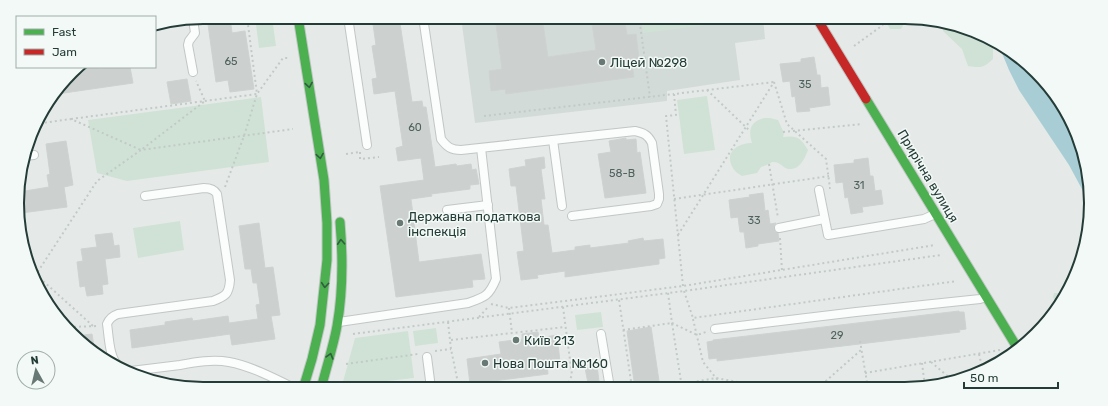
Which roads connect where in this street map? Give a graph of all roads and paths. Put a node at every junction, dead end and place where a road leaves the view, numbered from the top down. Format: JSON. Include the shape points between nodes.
{"nodes":[{"id":1,"x":194,"y":24,"type":"edge"},
{"id":2,"x":248,"y":24,"type":"edge"},
{"id":3,"x":299,"y":24,"type":"edge"},
{"id":4,"x":349,"y":24,"type":"edge"},
{"id":5,"x":424,"y":24,"type":"edge"},
{"id":6,"x":640,"y":24,"type":"edge"},
{"id":7,"x":820,"y":24,"type":"edge"},
{"id":8,"x":883,"y":25,"type":"dead end"},
{"id":9,"x":851,"y":48,"type":"dead end"},
{"id":10,"x":288,"y":58,"type":"dead end"},
{"id":11,"x":193,"y":72,"type":"joint"},
{"id":12,"x":774,"y":82,"type":"junction"},
{"id":13,"x":707,"y":90,"type":"junction"},
{"id":14,"x":257,"y":94,"type":"junction"},
{"id":15,"x":674,"y":94,"type":"junction"},
{"id":16,"x":650,"y":97,"type":"junction"},
{"id":17,"x":205,"y":101,"type":"junction"},
{"id":18,"x":484,"y":116,"type":"dead end"},
{"id":19,"x":71,"y":118,"type":"junction"},
{"id":20,"x":43,"y":123,"type":"edge"},
{"id":21,"x":862,"y":124,"type":"dead end"},
{"id":22,"x":746,"y":127,"type":"junction"},
{"id":23,"x":293,"y":129,"type":"dead end"},
{"id":24,"x":750,"y":131,"type":"dead end"},
{"id":25,"x":796,"y":131,"type":"junction"},
{"id":26,"x":784,"y":132,"type":"dead end"},
{"id":27,"x":244,"y":136,"type":"junction"},
{"id":28,"x":554,"y":140,"type":"junction"},
{"id":29,"x":367,"y":145,"type":"dead end"},
{"id":30,"x":481,"y":148,"type":"junction"},
{"id":31,"x":140,"y":150,"type":"junction"},
{"id":32,"x":360,"y":152,"type":"dead end"},
{"id":33,"x":379,"y":157,"type":"dead end"},
{"id":34,"x":769,"y":164,"type":"dead end"},
{"id":35,"x":829,"y":176,"type":"junction"},
{"id":36,"x":772,"y":185,"type":"junction"},
{"id":37,"x":819,"y":190,"type":"joint"},
{"id":38,"x":145,"y":196,"type":"dead end"},
{"id":39,"x":702,"y":196,"type":"junction"},
{"id":40,"x":674,"y":199,"type":"junction"},
{"id":41,"x":219,"y":203,"type":"junction"},
{"id":42,"x":488,"y":205,"type":"junction"},
{"id":43,"x":562,"y":206,"type":"dead end"},
{"id":44,"x":447,"y":210,"type":"dead end"},
{"id":45,"x":339,"y":212,"type":"dead end"},
{"id":46,"x":936,"y":214,"type":"junction"},
{"id":47,"x":572,"y":216,"type":"dead end"},
{"id":48,"x":824,"y":219,"type":"junction"},
{"id":49,"x":780,"y":228,"type":"junction"},
{"id":50,"x":678,"y":235,"type":"junction"},
{"id":51,"x":940,"y":244,"type":"dead end"},
{"id":52,"x":947,"y":254,"type":"dead end"},
{"id":53,"x":38,"y":271,"type":"edge"},
{"id":54,"x":782,"y":271,"type":"junction"},
{"id":55,"x":41,"y":281,"type":"edge"},
{"id":56,"x":958,"y":281,"type":"dead end"},
{"id":57,"x":684,"y":286,"type":"junction"},
{"id":58,"x":684,"y":291,"type":"junction"},
{"id":59,"x":668,"y":294,"type":"junction"},
{"id":60,"x":987,"y":297,"type":"junction"},
{"id":61,"x":619,"y":300,"type":"junction"},
{"id":62,"x":563,"y":307,"type":"junction"},
{"id":63,"x":509,"y":308,"type":"junction"},
{"id":64,"x":510,"y":313,"type":"junction"},
{"id":65,"x":478,"y":318,"type":"junction"},
{"id":66,"x":693,"y":318,"type":"junction"},
{"id":67,"x":448,"y":322,"type":"junction"},
{"id":68,"x":338,"y":323,"type":"junction"},
{"id":69,"x":672,"y":323,"type":"junction"},
{"id":70,"x":107,"y":324,"type":"junction"},
{"id":71,"x":320,"y":325,"type":"junction"},
{"id":72,"x":93,"y":326,"type":"junction"},
{"id":73,"x":73,"y":327,"type":"edge"},
{"id":74,"x":565,"y":327,"type":"junction"},
{"id":75,"x":715,"y":329,"type":"joint"},
{"id":76,"x":624,"y":330,"type":"junction"},
{"id":77,"x":512,"y":333,"type":"junction"},
{"id":78,"x":353,"y":334,"type":"dead end"},
{"id":79,"x":601,"y":334,"type":"dead end"},
{"id":80,"x":697,"y":335,"type":"junction"},
{"id":81,"x":451,"y":340,"type":"junction"},
{"id":82,"x":860,"y":341,"type":"dead end"},
{"id":83,"x":1015,"y":344,"type":"edge"},
{"id":84,"x":451,"y":349,"type":"junction"},
{"id":85,"x":861,"y":350,"type":"junction"},
{"id":86,"x":1001,"y":350,"type":"dead end"},
{"id":87,"x":426,"y":354,"type":"junction"},
{"id":88,"x":979,"y":354,"type":"junction"},
{"id":89,"x":113,"y":358,"type":"edge"},
{"id":90,"x":930,"y":362,"type":"junction"},
{"id":91,"x":922,"y":363,"type":"junction"},
{"id":92,"x":346,"y":364,"type":"dead end"},
{"id":93,"x":982,"y":365,"type":"edge"},
{"id":94,"x":138,"y":370,"type":"edge"},
{"id":95,"x":865,"y":373,"type":"junction"},
{"id":96,"x":948,"y":377,"type":"edge"},
{"id":97,"x":716,"y":378,"type":"junction"},
{"id":98,"x":925,"y":381,"type":"edge"},
{"id":99,"x":280,"y":382,"type":"edge"},
{"id":100,"x":305,"y":382,"type":"edge"},
{"id":101,"x":322,"y":382,"type":"edge"},
{"id":102,"x":430,"y":382,"type":"edge"},
{"id":103,"x":458,"y":382,"type":"edge"},
{"id":104,"x":569,"y":382,"type":"edge"},
{"id":105,"x":609,"y":382,"type":"edge"},
{"id":106,"x":631,"y":382,"type":"edge"},
{"id":107,"x":682,"y":382,"type":"edge"},
{"id":108,"x":693,"y":382,"type":"edge"},
{"id":109,"x":720,"y":382,"type":"edge"},
{"id":110,"x":738,"y":382,"type":"edge"},
{"id":111,"x":825,"y":382,"type":"edge"},
{"id":112,"x":867,"y":382,"type":"edge"}],
"edges":[{"from":1,"to":11,"type":"lane","via":[[195,33],[188,45]]},
{"from":2,"to":14,"type":"path"},
{"from":3,"to":71,"type":"street","one_way":true,"via":[[324,180],[327,223],[327,260]]},
{"from":4,"to":29,"type":"lane"},
{"from":5,"to":30,"type":"lane","via":[[442,139],[446,146],[453,150]]},
{"from":6,"to":16,"type":"path"},
{"from":7,"to":46,"type":"street","name":"Прирічна вулиця"},
{"from":8,"to":9,"type":"path"},
{"from":10,"to":14,"type":"path","via":[[283,58]]},
{"from":11,"to":17,"type":"path"},
{"from":12,"to":13,"type":"path"},
{"from":12,"to":22,"type":"path"},
{"from":12,"to":25,"type":"path","via":[[787,124]]},
{"from":13,"to":15,"type":"path"},
{"from":13,"to":22,"type":"path"},
{"from":14,"to":17,"type":"path"},
{"from":14,"to":27,"type":"path"},
{"from":15,"to":16,"type":"path"},
{"from":15,"to":40,"type":"path","via":[[676,115],[666,116]]},
{"from":16,"to":18,"type":"path"},
{"from":17,"to":19,"type":"path"},
{"from":17,"to":31,"type":"path"},
{"from":19,"to":20,"type":"path"},
{"from":19,"to":31,"type":"path"},
{"from":21,"to":25,"type":"path"},
{"from":22,"to":24,"type":"path"},
{"from":22,"to":39,"type":"path"},
{"from":23,"to":27,"type":"path"},
{"from":25,"to":26,"type":"path"},
{"from":25,"to":35,"type":"path","via":[[826,159]]},
{"from":27,"to":31,"type":"path"},
{"from":27,"to":41,"type":"path"},
{"from":28,"to":30,"type":"lane"},
{"from":28,"to":43,"type":"lane"},
{"from":28,"to":47,"type":"lane","via":[[635,131],[643,133],[652,143],[659,194],[656,204]]},
{"from":30,"to":42,"type":"lane"},
{"from":31,"to":53,"type":"path","via":[[97,181]]},
{"from":32,"to":33,"type":"path","via":[[360,159]]},
{"from":34,"to":36,"type":"path"},
{"from":35,"to":36,"type":"path"},
{"from":35,"to":37,"type":"path","via":[[830,188]]},
{"from":36,"to":39,"type":"path"},
{"from":36,"to":49,"type":"path"},
{"from":37,"to":48,"type":"lane"},
{"from":38,"to":41,"type":"lane","via":[[208,188],[215,191]]},
{"from":39,"to":40,"type":"path"},
{"from":39,"to":50,"type":"path"},
{"from":40,"to":50,"type":"path"},
{"from":41,"to":70,"type":"lane","via":[[230,280],[229,289],[222,297],[213,301],[118,314]]},
{"from":42,"to":44,"type":"lane"},
{"from":42,"to":68,"type":"lane","via":[[496,279],[491,290],[483,298],[468,303]]},
{"from":68,"to":45,"type":"street","one_way":true,"via":[[342,264]]},
{"from":46,"to":48,"type":"lane","via":[[924,219],[828,235]]},
{"from":46,"to":60,"type":"street","name":"Прирічна вулиця"},
{"from":48,"to":49,"type":"lane"},
{"from":49,"to":54,"type":"path"},
{"from":50,"to":57,"type":"path"},
{"from":51,"to":54,"type":"path"},
{"from":52,"to":58,"type":"path"},
{"from":54,"to":57,"type":"path"},
{"from":55,"to":72,"type":"path"},
{"from":56,"to":66,"type":"path"},
{"from":57,"to":63,"type":"path"},
{"from":58,"to":59,"type":"path"},
{"from":58,"to":66,"type":"path"},
{"from":59,"to":61,"type":"path"},
{"from":59,"to":69,"type":"path"},
{"from":60,"to":75,"type":"lane"},
{"from":60,"to":83,"type":"street","name":"Прирічна вулиця"},
{"from":61,"to":62,"type":"path"},
{"from":61,"to":76,"type":"path"},
{"from":62,"to":64,"type":"path"},
{"from":62,"to":74,"type":"path"},
{"from":63,"to":64,"type":"path"},
{"from":63,"to":65,"type":"path","via":[[491,303]]},
{"from":64,"to":65,"type":"path"},
{"from":64,"to":77,"type":"path"},
{"from":65,"to":67,"type":"path"},
{"from":66,"to":80,"type":"path"},
{"from":67,"to":78,"type":"path"},
{"from":67,"to":81,"type":"path"},
{"from":68,"to":71,"type":"lane"},
{"from":101,"to":68,"type":"street","one_way":true},
{"from":69,"to":76,"type":"path"},
{"from":69,"to":80,"type":"path"},
{"from":69,"to":107,"type":"path"},
{"from":70,"to":72,"type":"path"},
{"from":70,"to":89,"type":"lane"},
{"from":71,"to":100,"type":"street"},
{"from":72,"to":73,"type":"path"},
{"from":74,"to":77,"type":"path"},
{"from":74,"to":104,"type":"path","via":[[572,375]]},
{"from":75,"to":80,"type":"path"},
{"from":76,"to":106,"type":"path"},
{"from":77,"to":81,"type":"path"},
{"from":79,"to":105,"type":"lane"},
{"from":80,"to":97,"type":"path","via":[[703,362]]},
{"from":81,"to":84,"type":"path"},
{"from":82,"to":85,"type":"path"},
{"from":84,"to":87,"type":"path"},
{"from":84,"to":103,"type":"path"},
{"from":85,"to":95,"type":"path"},
{"from":85,"to":111,"type":"path"},
{"from":86,"to":88,"type":"path"},
{"from":87,"to":92,"type":"path"},
{"from":87,"to":102,"type":"lane"},
{"from":88,"to":90,"type":"path"},
{"from":88,"to":93,"type":"path"},
{"from":90,"to":91,"type":"path"},
{"from":90,"to":96,"type":"path"},
{"from":91,"to":95,"type":"path"},
{"from":91,"to":98,"type":"path"},
{"from":94,"to":99,"type":"lane","via":[[224,361],[247,367]]},
{"from":95,"to":112,"type":"path"},
{"from":97,"to":108,"type":"path"},
{"from":97,"to":109,"type":"path"},
{"from":97,"to":110,"type":"path"}]}
